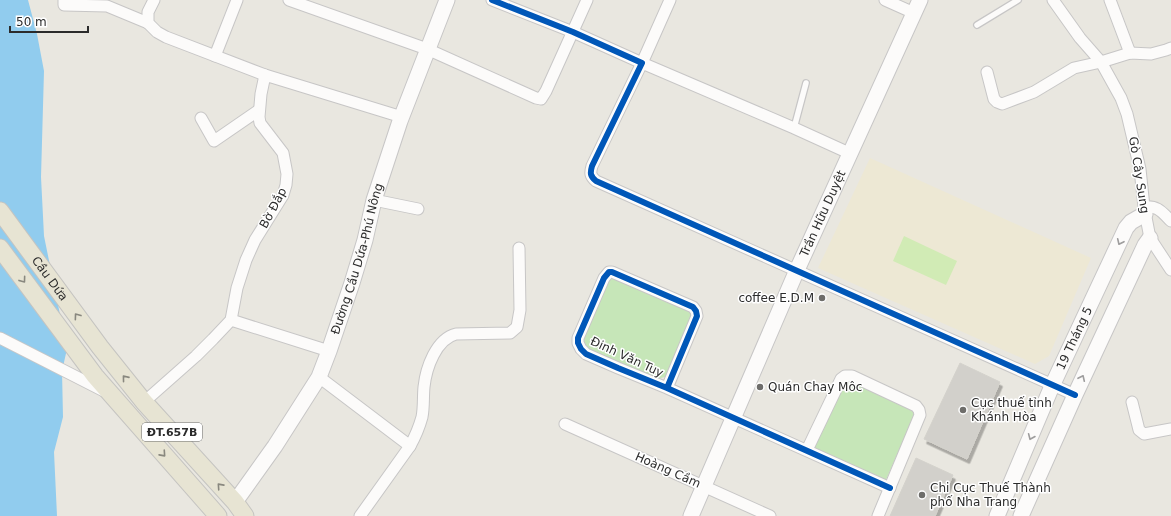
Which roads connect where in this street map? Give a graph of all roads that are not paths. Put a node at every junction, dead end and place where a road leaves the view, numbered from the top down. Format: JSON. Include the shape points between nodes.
{"nodes":[{"id":1,"x":64,"y":0,"type":"edge"},
{"id":2,"x":154,"y":0,"type":"edge"},
{"id":3,"x":237,"y":0,"type":"edge"},
{"id":4,"x":289,"y":0,"type":"edge"},
{"id":5,"x":447,"y":0,"type":"edge"},
{"id":6,"x":492,"y":0,"type":"edge"},
{"id":7,"x":587,"y":0,"type":"edge"},
{"id":8,"x":670,"y":0,"type":"edge"},
{"id":9,"x":885,"y":0,"type":"edge"},
{"id":10,"x":1018,"y":0,"type":"edge"},
{"id":11,"x":1053,"y":0,"type":"edge"},
{"id":12,"x":1110,"y":0,"type":"edge"},
{"id":13,"x":505,"y":2,"type":"edge"},
{"id":14,"x":917,"y":6,"type":"edge"},
{"id":15,"x":148,"y":23,"type":"junction"},
{"id":16,"x":977,"y":25,"type":"dead end"},
{"id":17,"x":573,"y":32,"type":"junction"},
{"id":18,"x":1171,"y":48,"type":"edge"},
{"id":19,"x":427,"y":49,"type":"junction"},
{"id":20,"x":1130,"y":53,"type":"junction"},
{"id":21,"x":215,"y":56,"type":"junction"},
{"id":22,"x":1101,"y":62,"type":"junction"},
{"id":23,"x":642,"y":63,"type":"junction"},
{"id":24,"x":988,"y":72,"type":"dead end"},
{"id":25,"x":266,"y":75,"type":"junction"},
{"id":26,"x":806,"y":83,"type":"dead end"},
{"id":27,"x":259,"y":110,"type":"junction"},
{"id":28,"x":201,"y":118,"type":"dead end"},
{"id":29,"x":402,"y":118,"type":"junction"},
{"id":30,"x":794,"y":128,"type":"junction"},
{"id":31,"x":849,"y":154,"type":"junction"},
{"id":32,"x":374,"y":200,"type":"junction"},
{"id":33,"x":418,"y":209,"type":"dead end"},
{"id":34,"x":0,"y":211,"type":"edge"},
{"id":35,"x":1144,"y":211,"type":"junction"},
{"id":36,"x":1171,"y":220,"type":"edge"},
{"id":37,"x":1150,"y":238,"type":"junction"},
{"id":38,"x":0,"y":248,"type":"edge"},
{"id":39,"x":519,"y":248,"type":"dead end"},
{"id":40,"x":797,"y":270,"type":"junction"},
{"id":41,"x":1171,"y":270,"type":"edge"},
{"id":42,"x":1100,"y":284,"type":"junction"},
{"id":43,"x":1121,"y":295,"type":"junction"},
{"id":44,"x":230,"y":320,"type":"junction"},
{"id":45,"x":0,"y":338,"type":"edge"},
{"id":46,"x":329,"y":351,"type":"junction"},
{"id":47,"x":319,"y":377,"type":"junction"},
{"id":48,"x":1052,"y":386,"type":"junction"},
{"id":49,"x":667,"y":388,"type":"junction"},
{"id":50,"x":111,"y":395,"type":"junction"},
{"id":51,"x":1075,"y":395,"type":"junction"},
{"id":52,"x":144,"y":402,"type":"junction"},
{"id":53,"x":1132,"y":402,"type":"dead end"},
{"id":54,"x":733,"y":418,"type":"junction"},
{"id":55,"x":565,"y":424,"type":"dead end"},
{"id":56,"x":1171,"y":429,"type":"edge"},
{"id":57,"x":410,"y":446,"type":"junction"},
{"id":58,"x":807,"y":450,"type":"junction"},
{"id":59,"x":704,"y":486,"type":"junction"},
{"id":60,"x":890,"y":488,"type":"junction"},
{"id":61,"x":235,"y":502,"type":"junction"},
{"id":62,"x":218,"y":516,"type":"edge"},
{"id":63,"x":223,"y":516,"type":"edge"},
{"id":64,"x":245,"y":516,"type":"edge"},
{"id":65,"x":360,"y":516,"type":"edge"},
{"id":66,"x":690,"y":516,"type":"edge"},
{"id":67,"x":770,"y":516,"type":"edge"},
{"id":68,"x":878,"y":516,"type":"edge"},
{"id":69,"x":997,"y":516,"type":"edge"},
{"id":70,"x":1021,"y":516,"type":"edge"}],
"edges":[{"from":1,"to":15,"type":"street","via":[[64,6],[107,6]]},
{"from":2,"to":15,"type":"street","via":[[148,12]]},
{"from":3,"to":21,"type":"street"},
{"from":4,"to":19,"type":"street"},
{"from":5,"to":19,"type":"street","name":"Đường Cầu Dứa-Phú Nông"},
{"from":6,"to":13,"type":"street"},
{"from":7,"to":17,"type":"street"},
{"from":8,"to":23,"type":"street"},
{"from":9,"to":14,"type":"street"},
{"from":10,"to":16,"type":"lane"},
{"from":11,"to":22,"type":"street","name":"Gò Cây Sung"},
{"from":12,"to":20,"type":"street"},
{"from":13,"to":17,"type":"street"},
{"from":14,"to":31,"type":"street","name":"Trần Hữu Duyệt"},
{"from":15,"to":21,"type":"street","via":[[156,32],[166,37]]},
{"from":17,"to":19,"type":"street","via":[[541,99]]},
{"from":17,"to":23,"type":"street"},
{"from":18,"to":20,"type":"street","via":[[1151,54]]},
{"from":19,"to":29,"type":"street","name":"Đường Cầu Dứa-Phú Nông"},
{"from":20,"to":22,"type":"street"},
{"from":21,"to":25,"type":"street"},
{"from":22,"to":24,"type":"street","via":[[1074,68],[1034,92],[1002,104],[994,99]]},
{"from":22,"to":35,"type":"street","name":"Gò Cây Sung","via":[[1127,114],[1140,169]]},
{"from":23,"to":30,"type":"street"},
{"from":23,"to":40,"type":"street","via":[[592,166],[592,178]]},
{"from":25,"to":27,"type":"street","name":"Bờ Đắp"},
{"from":25,"to":29,"type":"street"},
{"from":26,"to":30,"type":"lane"},
{"from":27,"to":28,"type":"street","via":[[214,141]]},
{"from":27,"to":44,"type":"street","name":"Bờ Đắp","via":[[260,123],[283,152],[286,185],[283,195],[255,240],[246,260]]},
{"from":29,"to":32,"type":"street","name":"Đường Cầu Dứa-Phú Nông"},
{"from":30,"to":31,"type":"street"},
{"from":31,"to":40,"type":"street","name":"Trần Hữu Duyệt"},
{"from":32,"to":33,"type":"street"},
{"from":32,"to":46,"type":"street","name":"Đường Cầu Dứa-Phú Nông"},
{"from":52,"to":34,"type":"main road","name":"Cầu Dứa","number":"ĐT.657B","one_way":true,"via":[[100,347]]},
{"from":35,"to":36,"type":"street","via":[[1150,206],[1156,207]]},
{"from":35,"to":37,"type":"street","name":"Gò Cây Sung"},
{"from":35,"to":42,"type":"street","name":"19 Tháng 5","one_way":true,"via":[[1126,228]]},
{"from":37,"to":41,"type":"street","name":"Gò Cây Sung"},
{"from":37,"to":43,"type":"street","name":"19 Tháng 5"},
{"from":38,"to":50,"type":"main road","name":"Cầu Dứa","number":"ĐT.657B","one_way":true},
{"from":39,"to":57,"type":"street","via":[[520,310],[517,327],[510,333],[456,334],[439,345],[428,368],[422,418]]},
{"from":40,"to":48,"type":"street"},
{"from":40,"to":54,"type":"street","name":"Trần Hữu Duyệt"},
{"from":42,"to":43,"type":"street"},
{"from":42,"to":48,"type":"street","name":"19 Tháng 5"},
{"from":51,"to":43,"type":"street","name":"19 Tháng 5","one_way":true},
{"from":44,"to":46,"type":"street"},
{"from":44,"to":52,"type":"street","name":"Bờ Đắp","via":[[196,356]]},
{"from":45,"to":50,"type":"street"},
{"from":46,"to":47,"type":"street","name":"Đường Cầu Dứa-Phú Nông"},
{"from":47,"to":57,"type":"street"},
{"from":47,"to":61,"type":"street","name":"Đường Cầu Dứa-Phú Nông"},
{"from":48,"to":51,"type":"street"},
{"from":48,"to":69,"type":"street","name":"19 Tháng 5","one_way":true},
{"from":49,"to":49,"type":"street","name":"Đinh Văn Tuy","via":[[586,354],[581,349],[578,338],[609,272],[693,307],[696,311],[697,316]]},
{"from":49,"to":54,"type":"street","name":"Đinh Văn Tuy"},
{"from":50,"to":62,"type":"main road","number":"ĐT.657B","one_way":true},
{"from":51,"to":70,"type":"street","name":"19 Tháng 5"},
{"from":61,"to":52,"type":"main road","number":"ĐT.657B","one_way":true},
{"from":53,"to":56,"type":"street","via":[[1139,430],[1144,434]]},
{"from":54,"to":58,"type":"street","name":"Đinh Văn Tuy"},
{"from":54,"to":59,"type":"street","name":"Trần Hữu Duyệt"},
{"from":55,"to":59,"type":"street","name":"Hoàng Cầm"},
{"from":57,"to":65,"type":"street"},
{"from":58,"to":60,"type":"street","name":"Đinh Văn Tuy"},
{"from":58,"to":60,"type":"street","via":[[841,379],[847,375],[852,376],[916,406],[919,410],[920,415]]},
{"from":59,"to":66,"type":"street","name":"Trần Hữu Duyệt"},
{"from":59,"to":67,"type":"street","name":"Hoàng Cầm"},
{"from":60,"to":68,"type":"street"},
{"from":61,"to":63,"type":"main road"},
{"from":61,"to":64,"type":"main road","number":"ĐT.657B"}]}
